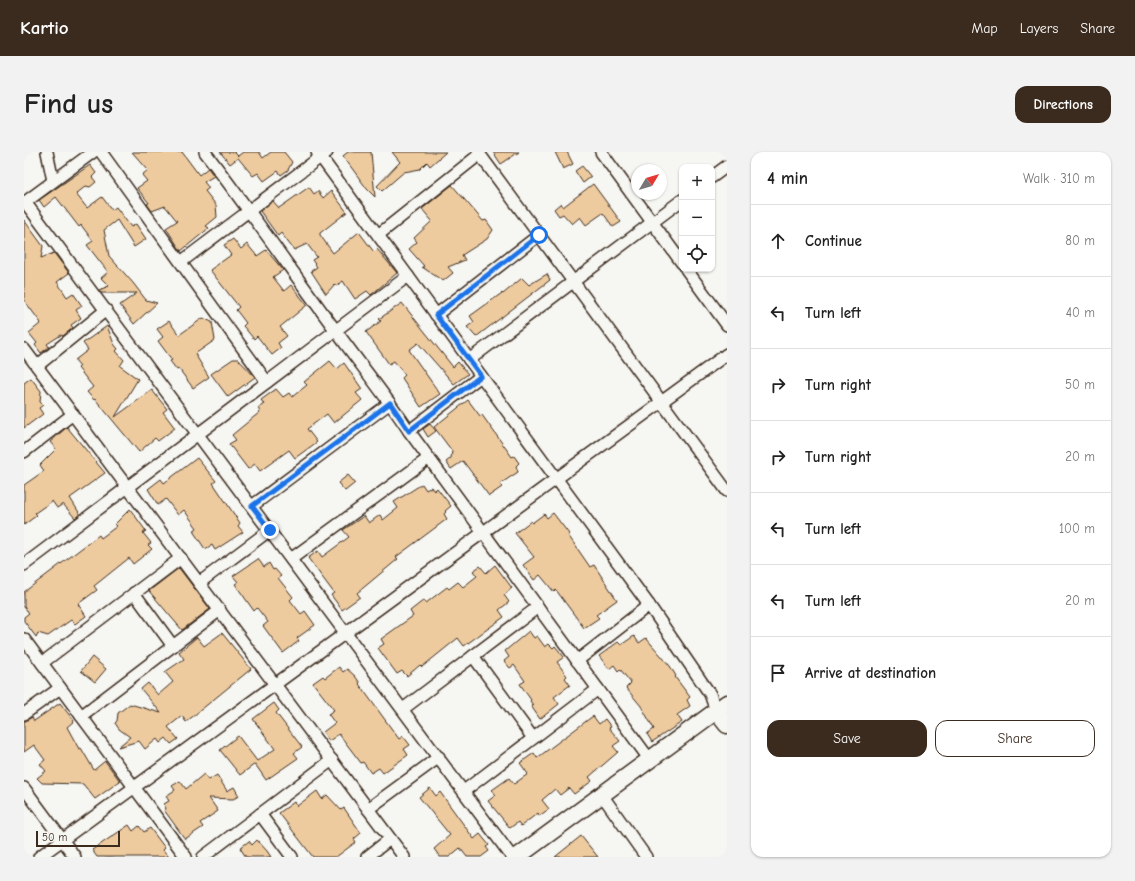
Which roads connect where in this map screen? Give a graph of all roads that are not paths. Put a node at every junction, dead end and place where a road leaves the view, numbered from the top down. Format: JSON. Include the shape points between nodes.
{"nodes":[{"id":1,"x":47,"y":152,"type":"edge"},
{"id":2,"x":93,"y":152,"type":"edge"},
{"id":3,"x":101,"y":152,"type":"edge"},
{"id":4,"x":205,"y":152,"type":"edge"},
{"id":5,"x":601,"y":152,"type":"edge"},
{"id":6,"x":479,"y":153,"type":"edge"},
{"id":7,"x":322,"y":154,"type":"edge"},
{"id":8,"x":727,"y":166,"type":"edge"},
{"id":9,"x":715,"y":175,"type":"edge"},
{"id":10,"x":53,"y":181,"type":"junction"},
{"id":11,"x":25,"y":202,"type":"edge"},
{"id":12,"x":679,"y":202,"type":"edge"},
{"id":13,"x":250,"y":210,"type":"junction"},
{"id":14,"x":652,"y":222,"type":"junction"},
{"id":15,"x":378,"y":235,"type":"junction"},
{"id":16,"x":539,"y":235,"type":"junction"},
{"id":17,"x":679,"y":259,"type":"edge"},
{"id":18,"x":181,"y":262,"type":"junction"},
{"id":19,"x":688,"y":272,"type":"edge"},
{"id":20,"x":408,"y":276,"type":"junction"},
{"id":21,"x":574,"y":282,"type":"junction"},
{"id":22,"x":106,"y":310,"type":"junction"},
{"id":23,"x":436,"y":315,"type":"junction"},
{"id":24,"x":727,"y":325,"type":"edge"},
{"id":25,"x":336,"y":331,"type":"junction"},
{"id":26,"x":24,"y":349,"type":"edge"},
{"id":27,"x":727,"y":354,"type":"edge"},
{"id":28,"x":470,"y":360,"type":"junction"},
{"id":29,"x":36,"y":366,"type":"junction"},
{"id":30,"x":481,"y":376,"type":"junction"},
{"id":31,"x":268,"y":382,"type":"junction"},
{"id":32,"x":662,"y":402,"type":"junction"},
{"id":33,"x":390,"y":403,"type":"junction"},
{"id":34,"x":73,"y":414,"type":"junction"},
{"id":35,"x":409,"y":431,"type":"junction"},
{"id":36,"x":198,"y":434,"type":"junction"},
{"id":37,"x":24,"y":452,"type":"edge"},
{"id":38,"x":429,"y":458,"type":"junction"},
{"id":39,"x":556,"y":479,"type":"junction"},
{"id":40,"x":128,"y":487,"type":"junction"},
{"id":41,"x":727,"y":491,"type":"edge"},
{"id":42,"x":252,"y":506,"type":"junction"},
{"id":43,"x":270,"y":530,"type":"junction"},
{"id":44,"x":483,"y":532,"type":"junction"},
{"id":45,"x":181,"y":558,"type":"junction"},
{"id":46,"x":291,"y":559,"type":"junction"},
{"id":47,"x":24,"y":565,"type":"edge"},
{"id":48,"x":199,"y":583,"type":"junction"},
{"id":49,"x":134,"y":594,"type":"junction"},
{"id":50,"x":649,"y":605,"type":"junction"},
{"id":51,"x":538,"y":607,"type":"junction"},
{"id":52,"x":220,"y":610,"type":"junction"},
{"id":53,"x":346,"y":632,"type":"junction"},
{"id":54,"x":24,"y":639,"type":"edge"},
{"id":55,"x":173,"y":646,"type":"junction"},
{"id":56,"x":474,"y":656,"type":"junction"},
{"id":57,"x":577,"y":661,"type":"junction"},
{"id":58,"x":42,"y":662,"type":"junction"},
{"id":59,"x":275,"y":684,"type":"junction"},
{"id":60,"x":60,"y":688,"type":"junction"},
{"id":61,"x":598,"y":688,"type":"junction"},
{"id":62,"x":722,"y":707,"type":"edge"},
{"id":63,"x":403,"y":709,"type":"junction"},
{"id":64,"x":24,"y":714,"type":"edge"},
{"id":65,"x":81,"y":716,"type":"junction"},
{"id":66,"x":727,"y":725,"type":"edge"},
{"id":67,"x":533,"y":738,"type":"junction"},
{"id":68,"x":438,"y":757,"type":"junction"},
{"id":69,"x":332,"y":760,"type":"junction"},
{"id":70,"x":650,"y":760,"type":"junction"},
{"id":71,"x":24,"y":788,"type":"edge"},
{"id":72,"x":134,"y":788,"type":"junction"},
{"id":73,"x":464,"y":791,"type":"junction"},
{"id":74,"x":602,"y":795,"type":"junction"},
{"id":75,"x":368,"y":809,"type":"junction"},
{"id":76,"x":260,"y":814,"type":"junction"},
{"id":77,"x":390,"y":839,"type":"junction"},
{"id":78,"x":62,"y":840,"type":"junction"},
{"id":79,"x":39,"y":857,"type":"edge"},
{"id":80,"x":75,"y":857,"type":"edge"},
{"id":81,"x":186,"y":857,"type":"edge"},
{"id":82,"x":203,"y":857,"type":"edge"},
{"id":83,"x":292,"y":857,"type":"edge"},
{"id":84,"x":367,"y":857,"type":"edge"},
{"id":85,"x":404,"y":857,"type":"edge"},
{"id":86,"x":512,"y":857,"type":"edge"},
{"id":87,"x":517,"y":857,"type":"edge"},
{"id":88,"x":646,"y":857,"type":"edge"}],
"edges":[{"from":1,"to":10,"type":"street"},
{"from":2,"to":10,"type":"street"},
{"from":3,"to":18,"type":"street"},
{"from":4,"to":13,"type":"street"},
{"from":5,"to":14,"type":"street"},
{"from":6,"to":15,"type":"street"},
{"from":6,"to":16,"type":"street"},
{"from":7,"to":13,"type":"street"},
{"from":7,"to":15,"type":"street"},
{"from":8,"to":9,"type":"street"},
{"from":10,"to":11,"type":"street"},
{"from":11,"to":22,"type":"street"},
{"from":12,"to":14,"type":"street"},
{"from":13,"to":18,"type":"street"},
{"from":13,"to":25,"type":"street"},
{"from":14,"to":17,"type":"street"},
{"from":14,"to":21,"type":"street"},
{"from":15,"to":20,"type":"street"},
{"from":16,"to":21,"type":"street"},
{"from":16,"to":23,"type":"street"},
{"from":18,"to":31,"type":"street"},
{"from":19,"to":24,"type":"street"},
{"from":20,"to":23,"type":"street"},
{"from":20,"to":25,"type":"street"},
{"from":21,"to":28,"type":"street"},
{"from":21,"to":32,"type":"street"},
{"from":22,"to":29,"type":"street"},
{"from":22,"to":36,"type":"street"},
{"from":23,"to":28,"type":"street"},
{"from":25,"to":31,"type":"street"},
{"from":25,"to":33,"type":"street"},
{"from":26,"to":29,"type":"street"},
{"from":27,"to":32,"type":"street"},
{"from":28,"to":30,"type":"street"},
{"from":29,"to":34,"type":"street"},
{"from":30,"to":35,"type":"street"},
{"from":30,"to":39,"type":"street"},
{"from":31,"to":36,"type":"street"},
{"from":32,"to":39,"type":"street"},
{"from":32,"to":41,"type":"street"},
{"from":33,"to":35,"type":"street"},
{"from":33,"to":42,"type":"street"},
{"from":34,"to":37,"type":"street"},
{"from":34,"to":40,"type":"street"},
{"from":35,"to":38,"type":"street"},
{"from":36,"to":40,"type":"street"},
{"from":36,"to":42,"type":"street"},
{"from":38,"to":44,"type":"street"},
{"from":38,"to":46,"type":"street"},
{"from":39,"to":44,"type":"street"},
{"from":39,"to":50,"type":"street"},
{"from":40,"to":45,"type":"street"},
{"from":40,"to":47,"type":"street"},
{"from":42,"to":43,"type":"street"},
{"from":43,"to":46,"type":"street"},
{"from":43,"to":48,"type":"street"},
{"from":44,"to":51,"type":"street"},
{"from":44,"to":53,"type":"street"},
{"from":45,"to":48,"type":"street"},
{"from":45,"to":49,"type":"street"},
{"from":46,"to":53,"type":"street"},
{"from":48,"to":52,"type":"street"},
{"from":49,"to":55,"type":"street"},
{"from":49,"to":58,"type":"street"},
{"from":50,"to":57,"type":"street"},
{"from":50,"to":62,"type":"street","via":[[710,694]]},
{"from":51,"to":56,"type":"street"},
{"from":51,"to":57,"type":"street"},
{"from":52,"to":55,"type":"street"},
{"from":52,"to":59,"type":"street"},
{"from":53,"to":59,"type":"street"},
{"from":53,"to":63,"type":"street"},
{"from":54,"to":58,"type":"street"},
{"from":55,"to":65,"type":"street"},
{"from":56,"to":63,"type":"street"},
{"from":56,"to":67,"type":"street"},
{"from":57,"to":61,"type":"street"},
{"from":58,"to":60,"type":"street"},
{"from":59,"to":69,"type":"street"},
{"from":59,"to":72,"type":"street"},
{"from":60,"to":64,"type":"street"},
{"from":60,"to":65,"type":"street"},
{"from":61,"to":67,"type":"street"},
{"from":61,"to":70,"type":"street"},
{"from":62,"to":66,"type":"street"},
{"from":62,"to":70,"type":"street"},
{"from":63,"to":68,"type":"street"},
{"from":65,"to":72,"type":"street"},
{"from":67,"to":73,"type":"street"},
{"from":68,"to":73,"type":"street"},
{"from":68,"to":75,"type":"street"},
{"from":69,"to":75,"type":"street"},
{"from":69,"to":76,"type":"street"},
{"from":70,"to":74,"type":"street"},
{"from":71,"to":78,"type":"street"},
{"from":72,"to":78,"type":"street"},
{"from":72,"to":81,"type":"street"},
{"from":73,"to":86,"type":"street"},
{"from":74,"to":87,"type":"street"},
{"from":74,"to":88,"type":"street"},
{"from":75,"to":77,"type":"street"},
{"from":76,"to":82,"type":"street"},
{"from":76,"to":83,"type":"street"},
{"from":77,"to":84,"type":"street"},
{"from":77,"to":85,"type":"street"},
{"from":78,"to":79,"type":"street"},
{"from":78,"to":80,"type":"street"}]}
